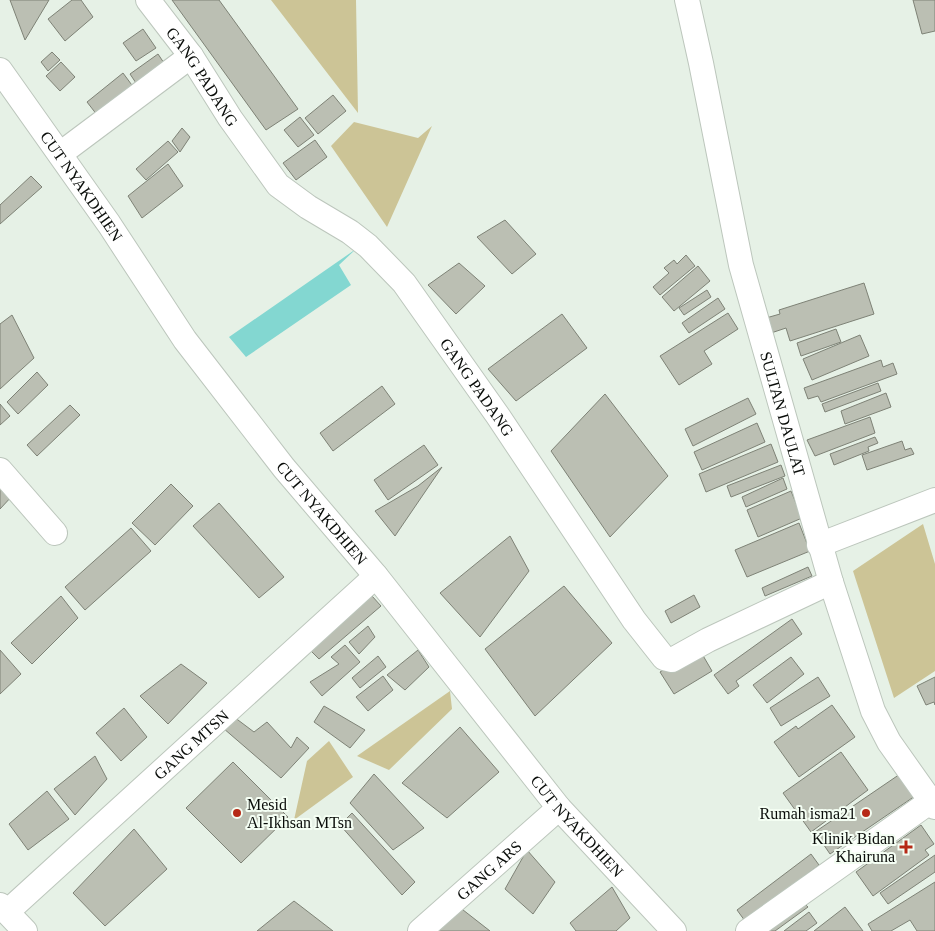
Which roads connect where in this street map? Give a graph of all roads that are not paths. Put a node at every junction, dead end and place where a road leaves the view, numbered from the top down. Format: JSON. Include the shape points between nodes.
{"nodes":[{"id":1,"x":148,"y":0,"type":"edge"},
{"id":2,"x":689,"y":8,"type":"edge"},
{"id":3,"x":191,"y":56,"type":"junction"},
{"id":4,"x":0,"y":70,"type":"edge"},
{"id":5,"x":60,"y":154,"type":"junction"},
{"id":6,"x":0,"y":470,"type":"edge"},
{"id":7,"x":935,"y":500,"type":"edge"},
{"id":8,"x":55,"y":533,"type":"dead end"},
{"id":9,"x":819,"y":545,"type":"junction"},
{"id":10,"x":376,"y":576,"type":"junction"},
{"id":11,"x":831,"y":582,"type":"junction"},
{"id":12,"x":933,"y":804,"type":"edge"},
{"id":13,"x":558,"y":808,"type":"junction"},
{"id":14,"x":3,"y":908,"type":"edge"},
{"id":15,"x":25,"y":931,"type":"edge"},
{"id":16,"x":420,"y":931,"type":"edge"},
{"id":17,"x":674,"y":931,"type":"edge"},
{"id":18,"x":748,"y":931,"type":"edge"}],
"edges":[{"from":1,"to":3,"type":"street","name":"GANG PADANG"},
{"from":2,"to":9,"type":"street","name":"SULTAN DAULAT","via":[[741,265]]},
{"from":3,"to":5,"type":"street"},
{"from":3,"to":11,"type":"street","name":"GANG PADANG","via":[[278,185],[368,246],[404,284],[498,416],[634,620],[664,658],[672,660]]},
{"from":4,"to":5,"type":"street","name":"CUT NYAKDHIEN"},
{"from":5,"to":10,"type":"street","name":"CUT NYAKDHIEN","via":[[185,340],[284,468]]},
{"from":6,"to":8,"type":"street"},
{"from":7,"to":9,"type":"street"},
{"from":9,"to":11,"type":"street","name":"SULTAN DAULAT"},
{"from":10,"to":13,"type":"street","name":"CUT NYAKDHIEN"},
{"from":10,"to":14,"type":"street","name":"GANG MTSN"},
{"from":11,"to":12,"type":"street","name":"SULTAN DAULAT","via":[[873,711],[889,742]]},
{"from":12,"to":18,"type":"street"},
{"from":13,"to":16,"type":"street","name":"GANG ARS"},
{"from":13,"to":17,"type":"street","name":"CUT NYAKDHIEN"},
{"from":14,"to":15,"type":"street"}]}
